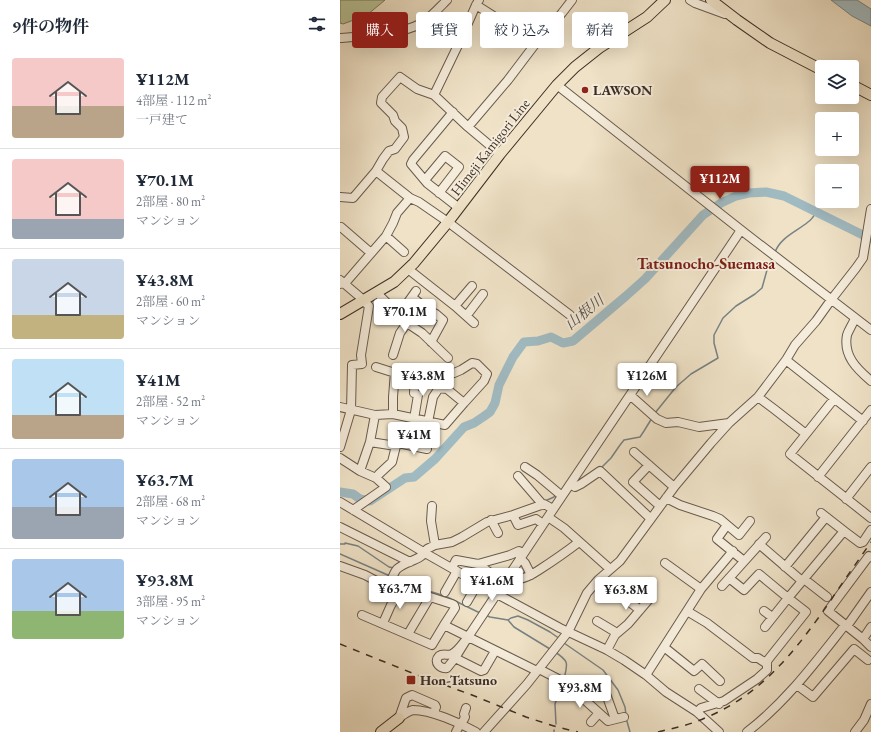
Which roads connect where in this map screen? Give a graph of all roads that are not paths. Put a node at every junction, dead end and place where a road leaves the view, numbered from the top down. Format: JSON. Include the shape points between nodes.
{"nodes":[{"id":1,"x":447,"y":0,"type":"edge"},
{"id":2,"x":572,"y":0,"type":"edge"},
{"id":3,"x":665,"y":0,"type":"edge"},
{"id":4,"x":690,"y":0,"type":"edge"},
{"id":5,"x":711,"y":0,"type":"edge"},
{"id":6,"x":477,"y":2,"type":"edge"},
{"id":7,"x":491,"y":12,"type":"edge"},
{"id":8,"x":563,"y":12,"type":"edge"},
{"id":9,"x":732,"y":16,"type":"junction"},
{"id":10,"x":340,"y":38,"type":"edge"},
{"id":11,"x":532,"y":48,"type":"edge"},
{"id":12,"x":815,"y":66,"type":"edge"},
{"id":13,"x":557,"y":85,"type":"junction"},
{"id":14,"x":859,"y":89,"type":"edge"},
{"id":15,"x":434,"y":95,"type":"junction"},
{"id":16,"x":871,"y":95,"type":"edge"},
{"id":17,"x":453,"y":112,"type":"junction"},
{"id":18,"x":468,"y":127,"type":"junction"},
{"id":19,"x":500,"y":154,"type":"junction"},
{"id":20,"x":376,"y":171,"type":"junction"},
{"id":21,"x":425,"y":180,"type":"junction"},
{"id":22,"x":439,"y":192,"type":"junction"},
{"id":23,"x":340,"y":197,"type":"edge"},
{"id":24,"x":410,"y":198,"type":"junction"},
{"id":25,"x":459,"y":208,"type":"junction"},
{"id":26,"x":871,"y":209,"type":"edge"},
{"id":27,"x":448,"y":222,"type":"junction"},
{"id":28,"x":341,"y":227,"type":"edge"},
{"id":29,"x":741,"y":230,"type":"junction"},
{"id":30,"x":386,"y":236,"type":"junction"},
{"id":31,"x":404,"y":252,"type":"dead end"},
{"id":32,"x":371,"y":253,"type":"junction"},
{"id":33,"x":408,"y":269,"type":"junction"},
{"id":34,"x":341,"y":282,"type":"edge"},
{"id":35,"x":472,"y":286,"type":"dead end"},
{"id":36,"x":377,"y":293,"type":"junction"},
{"id":37,"x":483,"y":294,"type":"dead end"},
{"id":38,"x":831,"y":300,"type":"junction"},
{"id":39,"x":363,"y":301,"type":"junction"},
{"id":40,"x":456,"y":306,"type":"junction"},
{"id":41,"x":340,"y":314,"type":"edge"},
{"id":42,"x":399,"y":314,"type":"junction"},
{"id":43,"x":467,"y":315,"type":"junction"},
{"id":44,"x":570,"y":315,"type":"dead end"},
{"id":45,"x":855,"y":318,"type":"junction"},
{"id":46,"x":407,"y":323,"type":"junction"},
{"id":47,"x":474,"y":323,"type":"dead end"},
{"id":48,"x":871,"y":330,"type":"edge"},
{"id":49,"x":431,"y":342,"type":"junction"},
{"id":50,"x":393,"y":355,"type":"dead end"},
{"id":51,"x":448,"y":358,"type":"dead end"},
{"id":52,"x":786,"y":360,"type":"junction"},
{"id":53,"x":376,"y":367,"type":"dead end"},
{"id":54,"x":395,"y":373,"type":"junction"},
{"id":55,"x":415,"y":373,"type":"junction"},
{"id":56,"x":437,"y":374,"type":"junction"},
{"id":57,"x":871,"y":381,"type":"edge"},
{"id":58,"x":439,"y":388,"type":"junction"},
{"id":59,"x":630,"y":396,"type":"junction"},
{"id":60,"x":758,"y":397,"type":"junction"},
{"id":61,"x":834,"y":399,"type":"junction"},
{"id":62,"x":464,"y":403,"type":"junction"},
{"id":63,"x":340,"y":407,"type":"edge"},
{"id":64,"x":351,"y":410,"type":"junction"},
{"id":65,"x":871,"y":410,"type":"edge"},
{"id":66,"x":393,"y":414,"type":"junction"},
{"id":67,"x":375,"y":415,"type":"junction"},
{"id":68,"x":414,"y":419,"type":"junction"},
{"id":69,"x":863,"y":421,"type":"junction"},
{"id":70,"x":428,"y":422,"type":"junction"},
{"id":71,"x":729,"y":423,"type":"junction"},
{"id":72,"x":806,"y":434,"type":"junction"},
{"id":73,"x":342,"y":435,"type":"edge"},
{"id":74,"x":370,"y":442,"type":"junction"},
{"id":75,"x":396,"y":446,"type":"junction"},
{"id":76,"x":340,"y":447,"type":"edge"},
{"id":77,"x":427,"y":449,"type":"dead end"},
{"id":78,"x":634,"y":452,"type":"dead end"},
{"id":79,"x":340,"y":458,"type":"edge"},
{"id":80,"x":649,"y":465,"type":"junction"},
{"id":81,"x":526,"y":467,"type":"dead end"},
{"id":82,"x":871,"y":467,"type":"edge"},
{"id":83,"x":360,"y":471,"type":"junction"},
{"id":84,"x":518,"y":476,"type":"dead end"},
{"id":85,"x":818,"y":477,"type":"junction"},
{"id":86,"x":376,"y":478,"type":"junction"},
{"id":87,"x":570,"y":484,"type":"junction"},
{"id":88,"x":674,"y":487,"type":"junction"},
{"id":89,"x":562,"y":496,"type":"junction"},
{"id":90,"x":666,"y":498,"type":"junction"},
{"id":91,"x":846,"y":499,"type":"junction"},
{"id":92,"x":340,"y":502,"type":"edge"},
{"id":93,"x":543,"y":505,"type":"junction"},
{"id":94,"x":432,"y":506,"type":"dead end"},
{"id":95,"x":660,"y":506,"type":"junction"},
{"id":96,"x":553,"y":509,"type":"junction"},
{"id":97,"x":353,"y":510,"type":"junction"},
{"id":98,"x":513,"y":515,"type":"junction"},
{"id":99,"x":650,"y":518,"type":"junction"},
{"id":100,"x":871,"y":518,"type":"edge"},
{"id":101,"x":491,"y":520,"type":"junction"},
{"id":102,"x":545,"y":520,"type":"junction"},
{"id":103,"x":750,"y":520,"type":"dead end"},
{"id":104,"x":727,"y":525,"type":"junction"},
{"id":105,"x":340,"y":528,"type":"edge"},
{"id":106,"x":871,"y":530,"type":"edge"},
{"id":107,"x":844,"y":531,"type":"junction"},
{"id":108,"x":498,"y":533,"type":"dead end"},
{"id":109,"x":766,"y":537,"type":"dead end"},
{"id":110,"x":579,"y":542,"type":"junction"},
{"id":111,"x":759,"y":544,"type":"junction"},
{"id":112,"x":436,"y":545,"type":"junction"},
{"id":113,"x":732,"y":551,"type":"junction"},
{"id":114,"x":425,"y":553,"type":"junction"},
{"id":115,"x":522,"y":556,"type":"junction"},
{"id":116,"x":871,"y":558,"type":"edge"},
{"id":117,"x":744,"y":561,"type":"junction"},
{"id":118,"x":410,"y":562,"type":"junction"},
{"id":119,"x":478,"y":564,"type":"junction"},
{"id":120,"x":665,"y":564,"type":"dead end"},
{"id":121,"x":340,"y":566,"type":"edge"},
{"id":122,"x":785,"y":567,"type":"junction"},
{"id":123,"x":610,"y":569,"type":"junction"},
{"id":124,"x":454,"y":570,"type":"junction"},
{"id":125,"x":531,"y":575,"type":"junction"},
{"id":126,"x":507,"y":578,"type":"junction"},
{"id":127,"x":729,"y":578,"type":"junction"},
{"id":128,"x":803,"y":580,"type":"junction"},
{"id":129,"x":478,"y":583,"type":"junction"},
{"id":130,"x":390,"y":584,"type":"junction"},
{"id":131,"x":722,"y":586,"type":"dead end"},
{"id":132,"x":402,"y":588,"type":"junction"},
{"id":133,"x":701,"y":590,"type":"junction"},
{"id":134,"x":445,"y":592,"type":"dead end"},
{"id":135,"x":871,"y":592,"type":"edge"},
{"id":136,"x":497,"y":594,"type":"junction"},
{"id":137,"x":623,"y":596,"type":"dead end"},
{"id":138,"x":430,"y":597,"type":"junction"},
{"id":139,"x":651,"y":597,"type":"dead end"},
{"id":140,"x":827,"y":597,"type":"dead end"},
{"id":141,"x":788,"y":598,"type":"junction"},
{"id":142,"x":467,"y":602,"type":"dead end"},
{"id":143,"x":640,"y":610,"type":"junction"},
{"id":144,"x":687,"y":611,"type":"junction"},
{"id":145,"x":764,"y":611,"type":"dead end"},
{"id":146,"x":362,"y":615,"type":"dead end"},
{"id":147,"x":772,"y":617,"type":"junction"},
{"id":148,"x":597,"y":620,"type":"dead end"},
{"id":149,"x":382,"y":624,"type":"junction"},
{"id":150,"x":444,"y":625,"type":"junction"},
{"id":151,"x":846,"y":625,"type":"junction"},
{"id":152,"x":765,"y":627,"type":"dead end"},
{"id":153,"x":871,"y":627,"type":"edge"},
{"id":154,"x":568,"y":632,"type":"junction"},
{"id":155,"x":617,"y":633,"type":"junction"},
{"id":156,"x":408,"y":634,"type":"junction"},
{"id":157,"x":468,"y":637,"type":"junction"},
{"id":158,"x":863,"y":639,"type":"junction"},
{"id":159,"x":664,"y":647,"type":"junction"},
{"id":160,"x":871,"y":647,"type":"edge"},
{"id":161,"x":495,"y":650,"type":"junction"},
{"id":162,"x":607,"y":650,"type":"junction"},
{"id":163,"x":455,"y":658,"type":"junction"},
{"id":164,"x":870,"y":659,"type":"edge"},
{"id":165,"x":767,"y":664,"type":"junction"},
{"id":166,"x":538,"y":670,"type":"junction"},
{"id":167,"x":646,"y":675,"type":"junction"},
{"id":168,"x":720,"y":681,"type":"dead end"},
{"id":169,"x":797,"y":685,"type":"junction"},
{"id":170,"x":699,"y":689,"type":"dead end"},
{"id":171,"x":606,"y":694,"type":"dead end"},
{"id":172,"x":404,"y":702,"type":"junction"},
{"id":173,"x":719,"y":704,"type":"junction"},
{"id":174,"x":871,"y":704,"type":"edge"},
{"id":175,"x":466,"y":708,"type":"dead end"},
{"id":176,"x":412,"y":710,"type":"junction"},
{"id":177,"x":697,"y":712,"type":"junction"},
{"id":178,"x":434,"y":713,"type":"junction"},
{"id":179,"x":599,"y":713,"type":"junction"},
{"id":180,"x":624,"y":716,"type":"dead end"},
{"id":181,"x":399,"y":718,"type":"junction"},
{"id":182,"x":615,"y":719,"type":"junction"},
{"id":183,"x":591,"y":722,"type":"dead end"},
{"id":184,"x":461,"y":725,"type":"junction"},
{"id":185,"x":381,"y":732,"type":"edge"},
{"id":186,"x":456,"y":732,"type":"edge"},
{"id":187,"x":476,"y":732,"type":"edge"},
{"id":188,"x":484,"y":732,"type":"edge"},
{"id":189,"x":720,"y":732,"type":"edge"},
{"id":190,"x":747,"y":732,"type":"edge"},
{"id":191,"x":855,"y":732,"type":"edge"}],
"edges":[{"from":1,"to":10,"type":"street","via":[[432,15],[411,28],[371,36]]},
{"from":2,"to":8,"type":"street"},
{"from":3,"to":13,"type":"main road","name":"Himeji Kamigori Line","via":[[647,17],[599,48]]},
{"from":4,"to":9,"type":"street"},
{"from":5,"to":9,"type":"main road"},
{"from":6,"to":7,"type":"street"},
{"from":6,"to":15,"type":"street"},
{"from":9,"to":12,"type":"main road","via":[[770,43]]},
{"from":11,"to":18,"type":"street"},
{"from":13,"to":19,"type":"main road","name":"Himeji Kamigori Line"},
{"from":13,"to":29,"type":"street"},
{"from":14,"to":16,"type":"main road"},
{"from":15,"to":17,"type":"street"},
{"from":15,"to":20,"type":"street","via":[[417,89],[400,77],[382,97],[381,103],[402,128],[404,137],[395,149],[389,150]]},
{"from":17,"to":18,"type":"street"},
{"from":17,"to":21,"type":"street","via":[[411,164]]},
{"from":18,"to":19,"type":"street"},
{"from":19,"to":25,"type":"main road","name":"Himeji Kamigori Line"},
{"from":20,"to":23,"type":"street","via":[[352,198]]},
{"from":20,"to":24,"type":"street"},
{"from":21,"to":22,"type":"street"},
{"from":21,"to":22,"type":"street","via":[[445,156],[459,167]]},
{"from":22,"to":25,"type":"street"},
{"from":24,"to":27,"type":"street"},
{"from":24,"to":30,"type":"street","via":[[397,213]]},
{"from":25,"to":27,"type":"main road","name":"Himeji Kamigori Line"},
{"from":26,"to":38,"type":"street","via":[[863,258]]},
{"from":27,"to":33,"type":"main road","name":"Himeji Kamigori Line"},
{"from":27,"to":44,"type":"street"},
{"from":28,"to":32,"type":"street"},
{"from":29,"to":38,"type":"street"},
{"from":29,"to":59,"type":"street"},
{"from":30,"to":31,"type":"street"},
{"from":30,"to":32,"type":"street"},
{"from":32,"to":34,"type":"street","via":[[347,281]]},
{"from":33,"to":36,"type":"main road","name":"Himeji Kamigori Line"},
{"from":33,"to":40,"type":"street"},
{"from":34,"to":39,"type":"street"},
{"from":35,"to":40,"type":"street"},
{"from":36,"to":39,"type":"main road","name":"Himeji Kamigori Line"},
{"from":36,"to":42,"type":"street"},
{"from":37,"to":43,"type":"street"},
{"from":38,"to":45,"type":"street"},
{"from":38,"to":52,"type":"street"},
{"from":39,"to":41,"type":"main road","name":"Himeji Kamigori Line"},
{"from":39,"to":64,"type":"street","via":[[369,306],[361,355],[362,364],[352,365]]},
{"from":40,"to":43,"type":"street"},
{"from":42,"to":46,"type":"street"},
{"from":42,"to":49,"type":"street","via":[[414,294],[428,310],[443,320]]},
{"from":43,"to":47,"type":"street"},
{"from":45,"to":48,"type":"street"},
{"from":45,"to":57,"type":"street","via":[[847,336],[848,354],[853,365]]},
{"from":46,"to":49,"type":"street"},
{"from":46,"to":50,"type":"street","via":[[400,333]]},
{"from":49,"to":51,"type":"street"},
{"from":52,"to":60,"type":"street"},
{"from":52,"to":61,"type":"street"},
{"from":53,"to":54,"type":"street"},
{"from":54,"to":55,"type":"street"},
{"from":54,"to":66,"type":"street"},
{"from":55,"to":56,"type":"street"},
{"from":55,"to":68,"type":"street"},
{"from":56,"to":58,"type":"street"},
{"from":56,"to":62,"type":"street","via":[[454,373],[477,364],[487,374]]},
{"from":58,"to":62,"type":"street","via":[[447,389]]},
{"from":58,"to":70,"type":"street","via":[[433,397]]},
{"from":59,"to":71,"type":"street","via":[[654,417],[666,422],[699,427]]},
{"from":59,"to":87,"type":"street"},
{"from":60,"to":71,"type":"street"},
{"from":60,"to":72,"type":"street"},
{"from":61,"to":69,"type":"street"},
{"from":61,"to":72,"type":"street"},
{"from":62,"to":70,"type":"street","via":[[445,425]]},
{"from":63,"to":64,"type":"street"},
{"from":64,"to":67,"type":"street"},
{"from":64,"to":73,"type":"street"},
{"from":65,"to":69,"type":"street"},
{"from":66,"to":67,"type":"street"},
{"from":66,"to":68,"type":"street"},
{"from":67,"to":74,"type":"street"},
{"from":68,"to":70,"type":"street"},
{"from":69,"to":85,"type":"street"},
{"from":71,"to":88,"type":"street"},
{"from":72,"to":85,"type":"street","via":[[790,454]]},
{"from":73,"to":76,"type":"street"},
{"from":74,"to":75,"type":"street"},
{"from":74,"to":83,"type":"street"},
{"from":75,"to":77,"type":"street","via":[[398,443]]},
{"from":75,"to":86,"type":"street","via":[[392,462]]},
{"from":78,"to":80,"type":"street"},
{"from":79,"to":83,"type":"street"},
{"from":80,"to":88,"type":"street"},
{"from":80,"to":95,"type":"street","via":[[633,482]]},
{"from":81,"to":89,"type":"street"},
{"from":82,"to":91,"type":"street"},
{"from":83,"to":86,"type":"street"},
{"from":84,"to":93,"type":"street"},
{"from":85,"to":91,"type":"street"},
{"from":86,"to":97,"type":"street","via":[[386,487]]},
{"from":87,"to":89,"type":"street"},
{"from":87,"to":99,"type":"street","via":[[575,487],[600,471]]},
{"from":88,"to":90,"type":"street"},
{"from":89,"to":96,"type":"street"},
{"from":90,"to":95,"type":"street"},
{"from":90,"to":104,"type":"street","via":[[720,519]]},
{"from":91,"to":100,"type":"street"},
{"from":92,"to":97,"type":"street"},
{"from":93,"to":96,"type":"street"},
{"from":93,"to":98,"type":"street"},
{"from":94,"to":112,"type":"street","via":[[431,521]]},
{"from":95,"to":99,"type":"street"},
{"from":96,"to":102,"type":"street"},
{"from":97,"to":114,"type":"street"},
{"from":98,"to":101,"type":"street"},
{"from":98,"to":102,"type":"street","via":[[518,525],[536,519]]},
{"from":99,"to":123,"type":"street","via":[[620,561]]},
{"from":101,"to":108,"type":"street"},
{"from":101,"to":112,"type":"street","via":[[452,542]]},
{"from":102,"to":110,"type":"street","via":[[564,528]]},
{"from":102,"to":115,"type":"street"},
{"from":103,"to":104,"type":"street","via":[[738,535]]},
{"from":104,"to":113,"type":"street","via":[[717,539]]},
{"from":105,"to":118,"type":"street"},
{"from":106,"to":107,"type":"street","via":[[860,543]]},
{"from":107,"to":122,"type":"street","via":[[824,515]]},
{"from":107,"to":128,"type":"street"},
{"from":109,"to":111,"type":"street"},
{"from":110,"to":123,"type":"street"},
{"from":110,"to":125,"type":"street"},
{"from":111,"to":117,"type":"street"},
{"from":111,"to":122,"type":"street"},
{"from":112,"to":114,"type":"street","via":[[427,549]]},
{"from":113,"to":117,"type":"street"},
{"from":113,"to":133,"type":"street"},
{"from":114,"to":118,"type":"street"},
{"from":114,"to":124,"type":"street"},
{"from":115,"to":119,"type":"street","via":[[519,551]]},
{"from":115,"to":125,"type":"street"},
{"from":115,"to":126,"type":"street"},
{"from":116,"to":151,"type":"street","via":[[869,556],[828,611]]},
{"from":117,"to":127,"type":"street"},
{"from":118,"to":130,"type":"street","via":[[396,570]]},
{"from":119,"to":124,"type":"street","via":[[456,560]]},
{"from":119,"to":126,"type":"street","via":[[489,572],[491,578]]},
{"from":120,"to":133,"type":"street"},
{"from":121,"to":130,"type":"street","via":[[386,586]]},
{"from":122,"to":128,"type":"street"},
{"from":123,"to":154,"type":"street","via":[[587,593]]},
{"from":124,"to":129,"type":"street"},
{"from":124,"to":134,"type":"street"},
{"from":125,"to":126,"type":"street","via":[[521,579]]},
{"from":126,"to":136,"type":"street"},
{"from":127,"to":131,"type":"street"},
{"from":127,"to":141,"type":"street","via":[[744,590],[759,574]]},
{"from":128,"to":140,"type":"street"},
{"from":128,"to":141,"type":"street"},
{"from":129,"to":136,"type":"street"},
{"from":129,"to":142,"type":"street"},
{"from":130,"to":132,"type":"street"},
{"from":132,"to":138,"type":"street"},
{"from":132,"to":149,"type":"street"},
{"from":133,"to":144,"type":"street"},
{"from":135,"to":151,"type":"street"},
{"from":136,"to":154,"type":"street"},
{"from":136,"to":157,"type":"street"},
{"from":137,"to":143,"type":"street"},
{"from":138,"to":150,"type":"street","via":[[454,605],[455,608]]},
{"from":138,"to":156,"type":"street"},
{"from":139,"to":143,"type":"street"},
{"from":141,"to":147,"type":"street"},
{"from":141,"to":165,"type":"street","via":[[806,612],[767,660]]},
{"from":143,"to":155,"type":"street"},
{"from":144,"to":159,"type":"street"},
{"from":144,"to":165,"type":"street","via":[[753,658]]},
{"from":145,"to":147,"type":"street"},
{"from":146,"to":149,"type":"street"},
{"from":147,"to":152,"type":"street"},
{"from":148,"to":155,"type":"street"},
{"from":149,"to":156,"type":"street"},
{"from":150,"to":156,"type":"street","via":[[432,645]]},
{"from":150,"to":157,"type":"street"},
{"from":151,"to":158,"type":"street"},
{"from":151,"to":169,"type":"street"},
{"from":153,"to":158,"type":"street"},
{"from":154,"to":162,"type":"street"},
{"from":154,"to":166,"type":"street"},
{"from":155,"to":162,"type":"street"},
{"from":157,"to":161,"type":"street"},
{"from":157,"to":163,"type":"street"},
{"from":157,"to":163,"type":"street","via":[[453,653],[439,656],[437,664],[442,669],[447,668]]},
{"from":158,"to":160,"type":"street"},
{"from":159,"to":167,"type":"street"},
{"from":159,"to":168,"type":"street","via":[[694,671],[702,664]]},
{"from":161,"to":163,"type":"street","via":[[481,671]]},
{"from":161,"to":166,"type":"street"},
{"from":162,"to":167,"type":"street"},
{"from":164,"to":169,"type":"street","via":[[854,649],[813,697]]},
{"from":165,"to":173,"type":"street","via":[[767,670],[757,679]]},
{"from":166,"to":179,"type":"street","via":[[566,683]]},
{"from":166,"to":188,"type":"street"},
{"from":167,"to":177,"type":"street","via":[[666,692]]},
{"from":169,"to":190,"type":"street"},
{"from":170,"to":173,"type":"street"},
{"from":171,"to":182,"type":"street"},
{"from":172,"to":176,"type":"street"},
{"from":172,"to":178,"type":"street","via":[[412,695],[435,705]]},
{"from":172,"to":181,"type":"street"},
{"from":173,"to":177,"type":"street","via":[[701,708]]},
{"from":174,"to":191,"type":"street"},
{"from":175,"to":184,"type":"street"},
{"from":176,"to":178,"type":"street"},
{"from":176,"to":181,"type":"street"},
{"from":177,"to":189,"type":"street"},
{"from":178,"to":184,"type":"street"},
{"from":179,"to":182,"type":"street","via":[[608,721]]},
{"from":179,"to":183,"type":"street"},
{"from":180,"to":182,"type":"street"},
{"from":181,"to":185,"type":"main road"},
{"from":184,"to":186,"type":"street"},
{"from":184,"to":187,"type":"street"}]}
